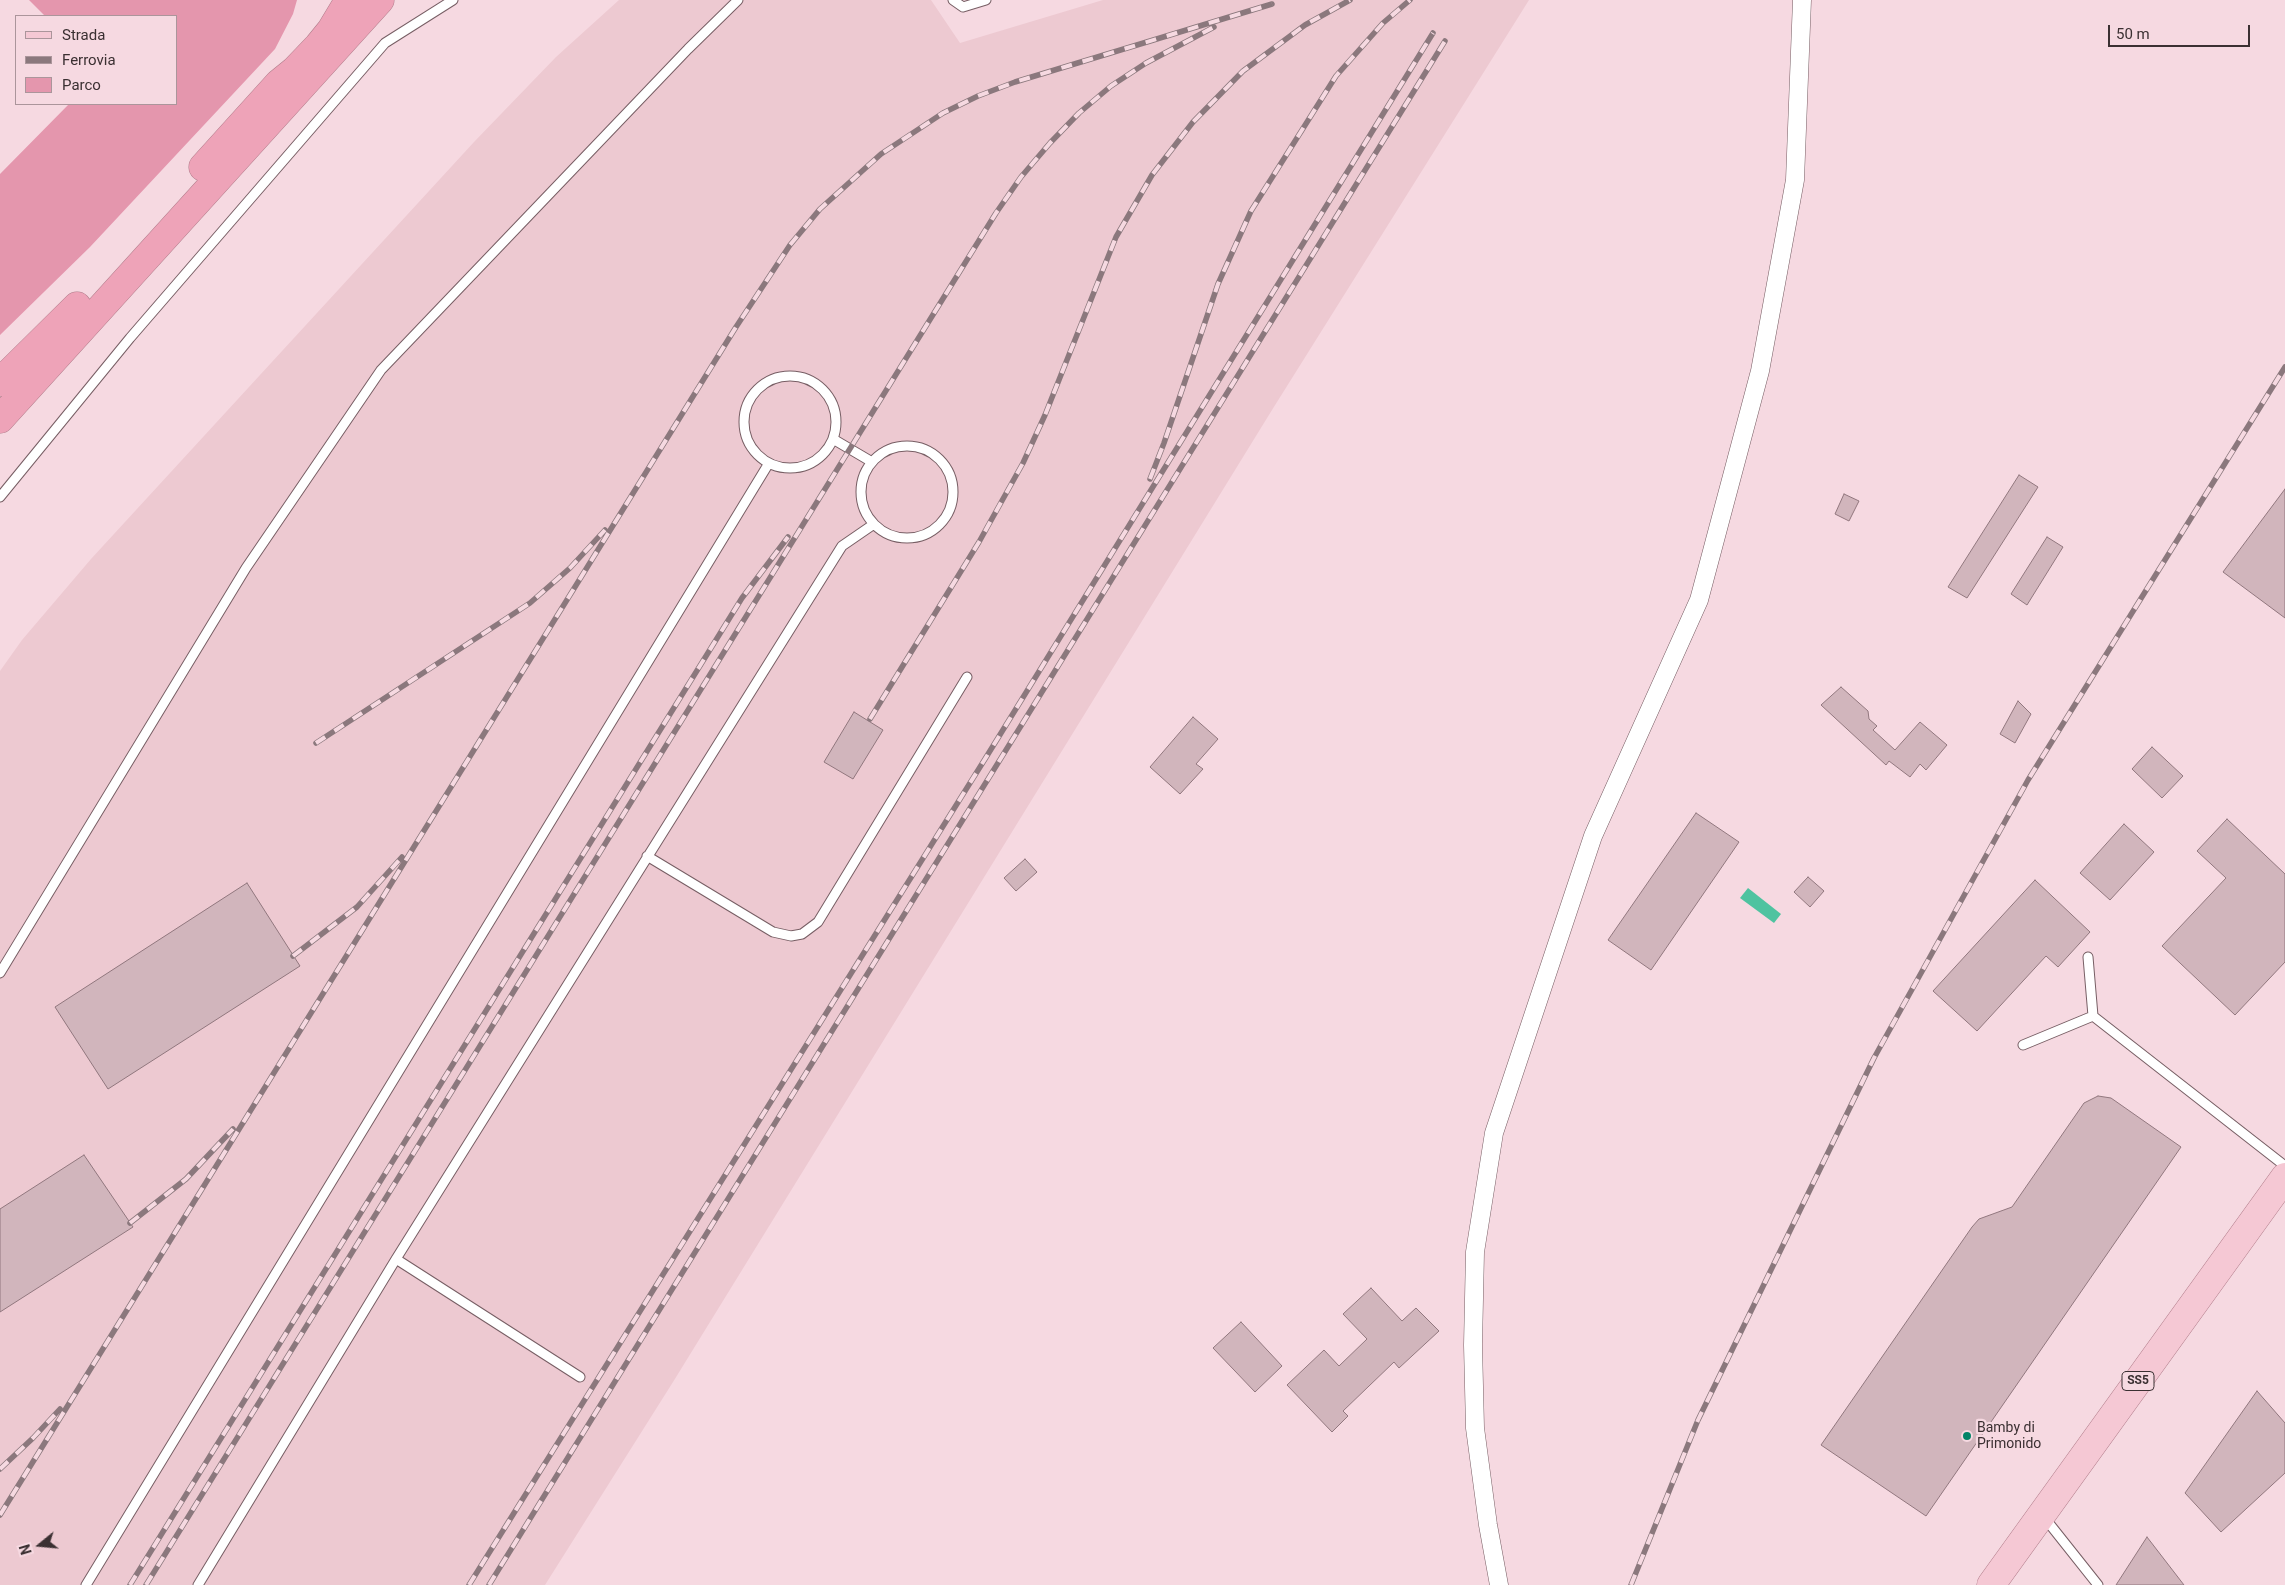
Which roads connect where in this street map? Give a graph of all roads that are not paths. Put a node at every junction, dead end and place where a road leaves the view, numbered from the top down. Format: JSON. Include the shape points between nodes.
{"nodes":[{"id":1,"x":332,"y":0,"type":"edge"},
{"id":2,"x":348,"y":0,"type":"edge"},
{"id":3,"x":380,"y":0,"type":"edge"},
{"id":4,"x":453,"y":0,"type":"edge"},
{"id":5,"x":738,"y":0,"type":"edge"},
{"id":6,"x":953,"y":0,"type":"edge"},
{"id":7,"x":986,"y":0,"type":"edge"},
{"id":8,"x":1802,"y":0,"type":"edge"},
{"id":9,"x":279,"y":83,"type":"junction"},
{"id":10,"x":0,"y":382,"type":"edge"},
{"id":11,"x":0,"y":419,"type":"edge"},
{"id":12,"x":833,"y":439,"type":"junction"},
{"id":13,"x":872,"y":462,"type":"junction"},
{"id":14,"x":769,"y":463,"type":"junction"},
{"id":15,"x":0,"y":497,"type":"edge"},
{"id":16,"x":874,"y":524,"type":"junction"},
{"id":17,"x":968,"y":677,"type":"dead end"},
{"id":18,"x":647,"y":856,"type":"junction"},
{"id":19,"x":2088,"y":957,"type":"dead end"},
{"id":20,"x":0,"y":973,"type":"edge"},
{"id":21,"x":2093,"y":1016,"type":"junction"},
{"id":22,"x":2023,"y":1045,"type":"dead end"},
{"id":23,"x":2285,"y":1166,"type":"edge"},
{"id":24,"x":2285,"y":1177,"type":"edge"},
{"id":25,"x":396,"y":1259,"type":"junction"},
{"id":26,"x":580,"y":1377,"type":"dead end"},
{"id":27,"x":2042,"y":1514,"type":"junction"},
{"id":28,"x":86,"y":1585,"type":"edge"},
{"id":29,"x":198,"y":1585,"type":"edge"},
{"id":30,"x":1498,"y":1585,"type":"edge"},
{"id":31,"x":1991,"y":1585,"type":"edge"},
{"id":32,"x":2098,"y":1585,"type":"edge"}],
"edges":[{"from":1,"to":9,"type":"highway","via":[[319,27],[289,63]]},
{"from":2,"to":9,"type":"highway","via":[[331,30],[296,70]]},
{"from":3,"to":11,"type":"highway"},
{"from":4,"to":15,"type":"lane","via":[[385,43],[130,338]]},
{"from":5,"to":20,"type":"lane","via":[[381,370],[246,568]]},
{"from":6,"to":7,"type":"lane","via":[[964,7]]},
{"from":8,"to":30,"type":"street","via":[[1795,180],[1760,371],[1702,591],[1593,836],[1494,1133],[1476,1252],[1473,1345],[1475,1428]]},
{"from":9,"to":10,"type":"highway","via":[[72,312]]},
{"from":12,"to":13,"type":"lane"},
{"from":12,"to":14,"type":"lane","via":[[825,452],[799,468],[783,468]]},
{"from":12,"to":14,"type":"lane","via":[[834,409],[827,395],[816,384],[803,378],[773,378],[750,398],[744,427],[756,454]]},
{"from":13,"to":16,"type":"lane","via":[[865,473],[862,500]]},
{"from":13,"to":16,"type":"lane","via":[[884,452],[912,446],[939,458],[953,484],[953,498],[944,519],[928,534],[900,538]]},
{"from":14,"to":28,"type":"lane"},
{"from":16,"to":18,"type":"lane","via":[[842,546]]},
{"from":17,"to":18,"type":"lane","via":[[818,922],[802,934],[791,936],[772,932]]},
{"from":18,"to":25,"type":"lane"},
{"from":19,"to":21,"type":"lane"},
{"from":21,"to":22,"type":"lane"},
{"from":21,"to":23,"type":"lane"},
{"from":24,"to":27,"type":"main road","number":"SS5"},
{"from":25,"to":26,"type":"lane"},
{"from":25,"to":29,"type":"lane"},
{"from":27,"to":31,"type":"main road","number":"SS5"},
{"from":27,"to":32,"type":"lane"}]}
